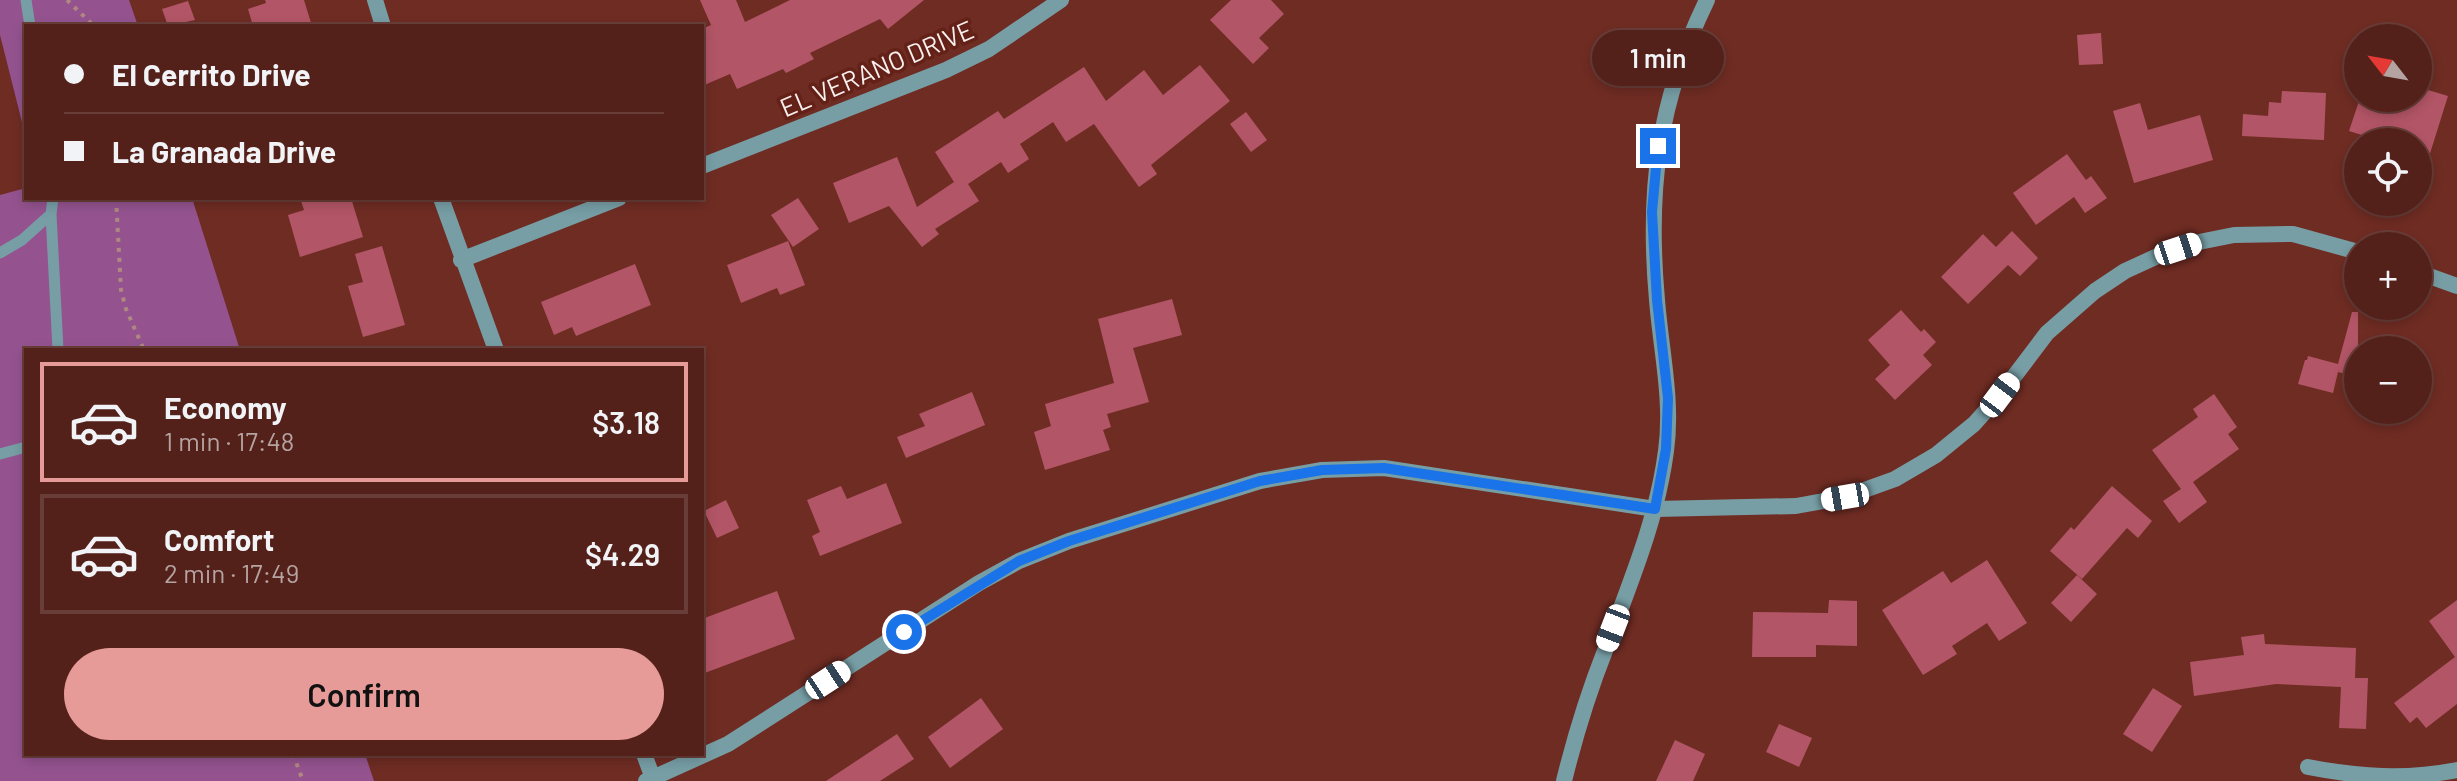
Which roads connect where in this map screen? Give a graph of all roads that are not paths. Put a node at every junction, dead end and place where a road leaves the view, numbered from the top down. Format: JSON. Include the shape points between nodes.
{"nodes":[{"id":1,"x":26,"y":0,"type":"edge"},
{"id":2,"x":375,"y":0,"type":"edge"},
{"id":3,"x":1061,"y":0,"type":"edge"},
{"id":4,"x":1707,"y":0,"type":"edge"},
{"id":5,"x":30,"y":24,"type":"edge"},
{"id":6,"x":382,"y":24,"type":"edge"},
{"id":7,"x":704,"y":165,"type":"edge"},
{"id":8,"x":53,"y":200,"type":"edge"},
{"id":9,"x":442,"y":200,"type":"edge"},
{"id":10,"x":614,"y":200,"type":"edge"},
{"id":11,"x":51,"y":214,"type":"junction"},
{"id":12,"x":2344,"y":248,"type":"edge"},
{"id":13,"x":0,"y":253,"type":"edge"},
{"id":14,"x":461,"y":260,"type":"junction"},
{"id":15,"x":2432,"y":277,"type":"edge"},
{"id":16,"x":2457,"y":286,"type":"edge"},
{"id":17,"x":58,"y":348,"type":"edge"},
{"id":18,"x":495,"y":348,"type":"edge"},
{"id":19,"x":24,"y":448,"type":"edge"},
{"id":20,"x":0,"y":454,"type":"edge"},
{"id":21,"x":1655,"y":509,"type":"junction"},
{"id":22,"x":704,"y":755,"type":"edge"},
{"id":23,"x":645,"y":756,"type":"edge"},
{"id":24,"x":702,"y":756,"type":"edge"},
{"id":25,"x":2308,"y":767,"type":"dead end"},
{"id":26,"x":2457,"y":770,"type":"edge"},
{"id":27,"x":651,"y":780,"type":"edge"},
{"id":28,"x":1564,"y":781,"type":"edge"}],
"edges":[{"from":1,"to":5,"type":"lane"},
{"from":2,"to":6,"type":"street"},
{"from":3,"to":7,"type":"street","name":"EL VERANO DRIVE","via":[[989,49],[946,70]]},
{"from":4,"to":21,"type":"street","via":[[1673,84],[1658,146],[1652,212],[1668,398]]},
{"from":8,"to":11,"type":"lane"},
{"from":9,"to":14,"type":"street"},
{"from":10,"to":14,"type":"street"},
{"from":11,"to":13,"type":"lane"},
{"from":11,"to":17,"type":"lane"},
{"from":12,"to":21,"type":"street","via":[[2293,234],[2234,235],[2162,254],[2095,291],[2047,333],[1974,424],[1895,479],[1845,497],[1796,506]]},
{"from":14,"to":18,"type":"street"},
{"from":15,"to":16,"type":"street"},
{"from":19,"to":20,"type":"lane"},
{"from":21,"to":22,"type":"street","via":[[1384,468],[1322,470],[1260,481],[1019,561]]},
{"from":21,"to":28,"type":"street"},
{"from":23,"to":27,"type":"street"},
{"from":24,"to":27,"type":"street"},
{"from":25,"to":26,"type":"street","via":[[2386,778]]}]}
